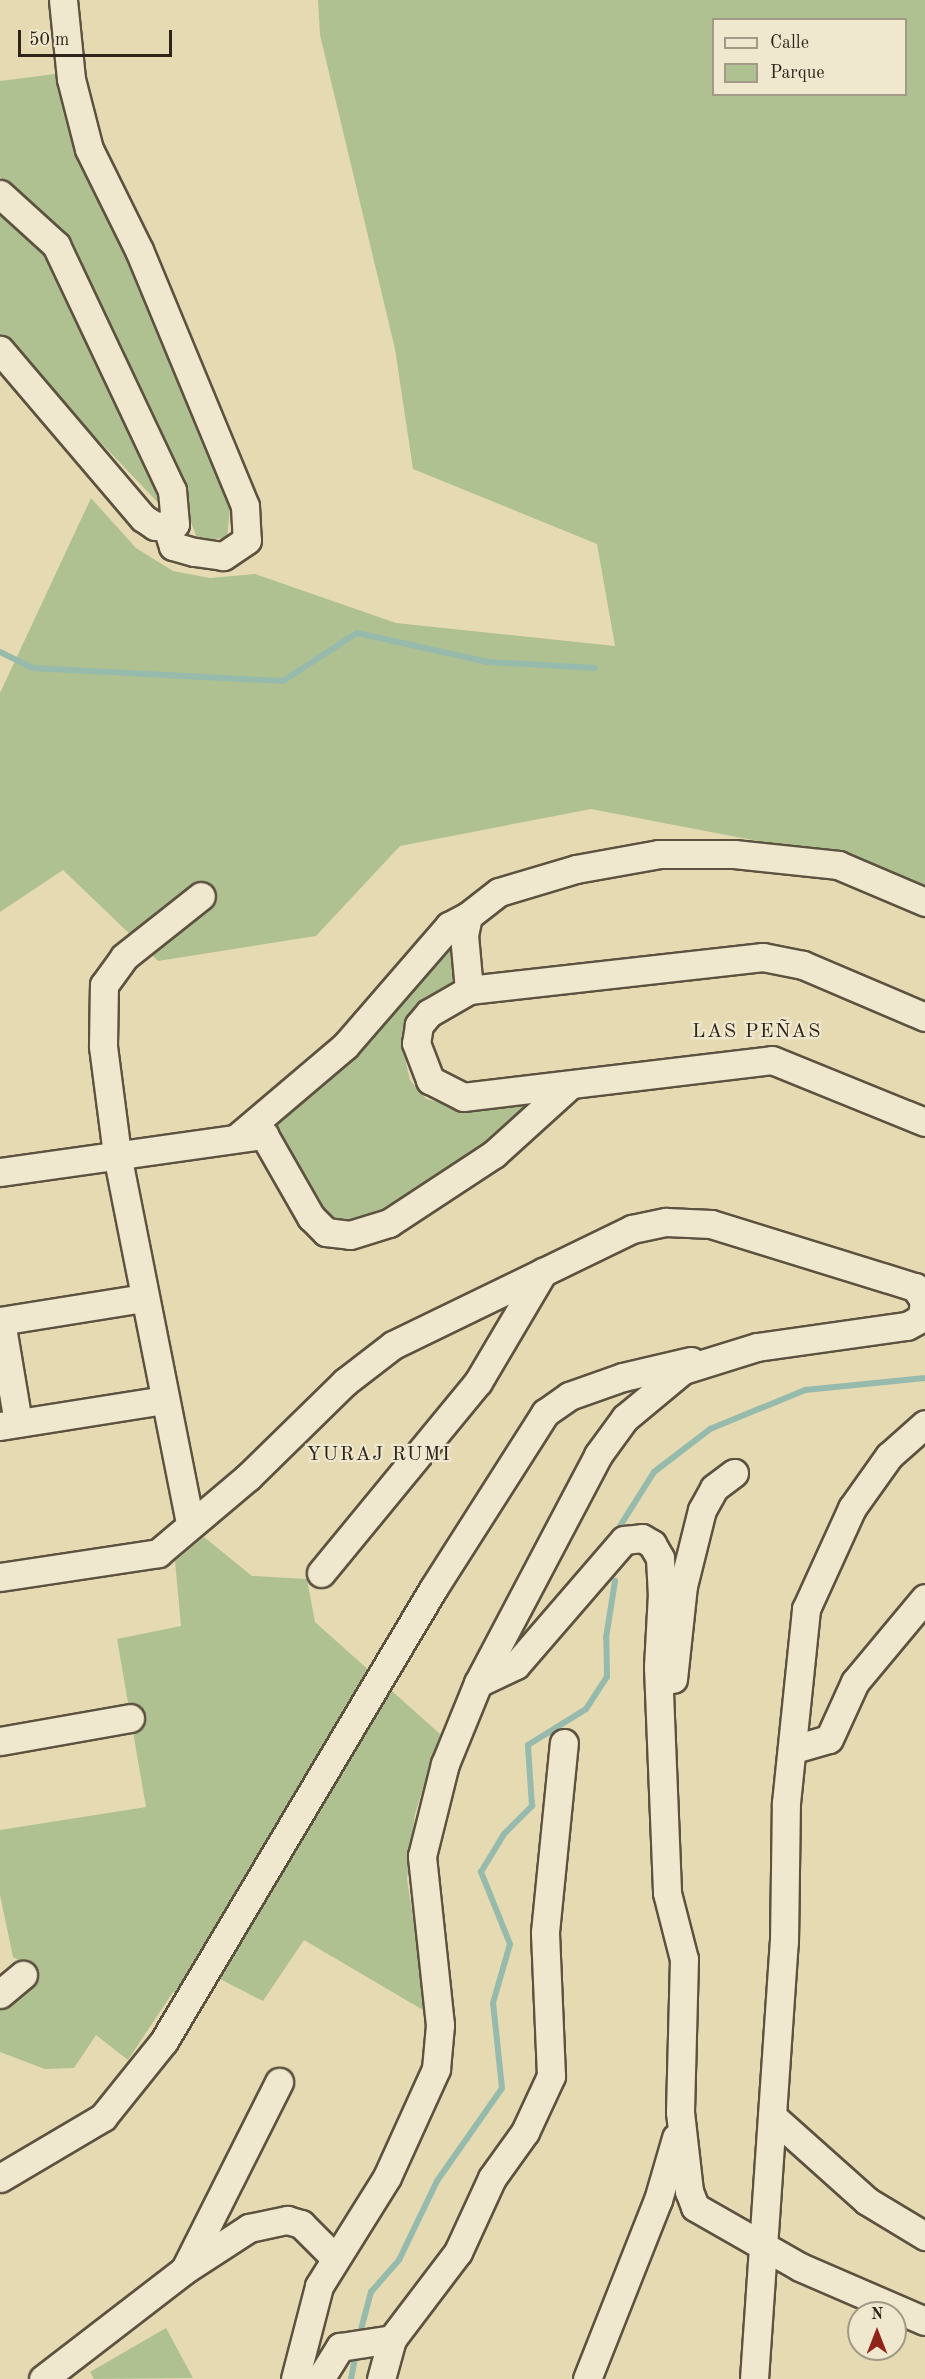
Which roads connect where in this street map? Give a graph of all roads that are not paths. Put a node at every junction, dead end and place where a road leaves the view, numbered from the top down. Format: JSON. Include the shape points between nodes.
{"nodes":[{"id":1,"x":63,"y":0,"type":"edge"},
{"id":2,"x":0,"y":194,"type":"edge"},
{"id":3,"x":0,"y":350,"type":"edge"},
{"id":4,"x":167,"y":528,"type":"junction"},
{"id":5,"x":201,"y":896,"type":"dead end"},
{"id":6,"x":925,"y":902,"type":"edge"},
{"id":7,"x":468,"y":916,"type":"junction"},
{"id":8,"x":469,"y":990,"type":"junction"},
{"id":9,"x":925,"y":1017,"type":"edge"},
{"id":10,"x":568,"y":1087,"type":"junction"},
{"id":11,"x":925,"y":1122,"type":"edge"},
{"id":12,"x":240,"y":1135,"type":"junction"},
{"id":13,"x":117,"y":1154,"type":"junction"},
{"id":14,"x":0,"y":1172,"type":"edge"},
{"id":15,"x":543,"y":1272,"type":"junction"},
{"id":16,"x":920,"y":1285,"type":"edge"},
{"id":17,"x":144,"y":1298,"type":"junction"},
{"id":18,"x":923,"y":1316,"type":"edge"},
{"id":19,"x":1,"y":1321,"type":"edge"},
{"id":20,"x":713,"y":1358,"type":"junction"},
{"id":21,"x":164,"y":1400,"type":"junction"},
{"id":22,"x":925,"y":1424,"type":"edge"},
{"id":23,"x":9,"y":1425,"type":"edge"},
{"id":24,"x":734,"y":1473,"type":"dead end"},
{"id":25,"x":190,"y":1523,"type":"junction"},
{"id":26,"x":321,"y":1573,"type":"dead end"},
{"id":27,"x":0,"y":1576,"type":"edge"},
{"id":28,"x":925,"y":1598,"type":"edge"},
{"id":29,"x":478,"y":1683,"type":"junction"},
{"id":30,"x":660,"y":1714,"type":"junction"},
{"id":31,"x":130,"y":1718,"type":"dead end"},
{"id":32,"x":0,"y":1741,"type":"edge"},
{"id":33,"x":564,"y":1743,"type":"dead end"},
{"id":34,"x":794,"y":1749,"type":"junction"},
{"id":35,"x":23,"y":1975,"type":"dead end"},
{"id":36,"x":0,"y":1994,"type":"edge"},
{"id":37,"x":279,"y":2082,"type":"dead end"},
{"id":38,"x":680,"y":2112,"type":"junction"},
{"id":39,"x":772,"y":2116,"type":"junction"},
{"id":40,"x":0,"y":2178,"type":"edge"},
{"id":41,"x":925,"y":2236,"type":"edge"},
{"id":42,"x":764,"y":2246,"type":"junction"},
{"id":43,"x":334,"y":2257,"type":"junction"},
{"id":44,"x":183,"y":2271,"type":"junction"},
{"id":45,"x":925,"y":2321,"type":"edge"},
{"id":46,"x":392,"y":2339,"type":"junction"},
{"id":47,"x":43,"y":2379,"type":"edge"},
{"id":48,"x":295,"y":2379,"type":"edge"},
{"id":49,"x":320,"y":2379,"type":"edge"},
{"id":50,"x":381,"y":2379,"type":"edge"},
{"id":51,"x":587,"y":2379,"type":"edge"},
{"id":52,"x":753,"y":2379,"type":"edge"}],
"edges":[{"from":1,"to":4,"type":"street","via":[[76,105],[89,149],[140,250],[203,400],[245,506],[247,540],[223,556],[194,552],[173,546]]},
{"from":2,"to":4,"type":"street","via":[[56,244],[88,308],[120,388],[177,505],[176,524]]},
{"from":3,"to":4,"type":"street","via":[[143,518]]},
{"from":5,"to":13,"type":"street","via":[[124,957],[104,985],[103,1046]]},
{"from":6,"to":7,"type":"street","via":[[838,865],[659,854],[499,892]]},
{"from":7,"to":8,"type":"street","via":[[464,935]]},
{"from":7,"to":12,"type":"street","via":[[449,926],[345,1046]]},
{"from":8,"to":9,"type":"street","via":[[763,957],[803,965]]},
{"from":8,"to":10,"type":"street","via":[[419,1025],[419,1061],[430,1080],[463,1097]]},
{"from":10,"to":11,"type":"street","via":[[772,1060]]},
{"from":10,"to":12,"type":"street","via":[[494,1154],[389,1223],[350,1235],[326,1232],[311,1217],[264,1135]]},
{"from":12,"to":13,"type":"street"},
{"from":13,"to":14,"type":"street"},
{"from":13,"to":17,"type":"street"},
{"from":15,"to":16,"type":"street","via":[[632,1230],[694,1222]]},
{"from":15,"to":25,"type":"street","via":[[393,1345]]},
{"from":15,"to":26,"type":"street","via":[[478,1382]]},
{"from":16,"to":18,"type":"street"},
{"from":17,"to":19,"type":"street"},
{"from":17,"to":21,"type":"street"},
{"from":18,"to":20,"type":"street","via":[[907,1326],[757,1347]]},
{"from":19,"to":23,"type":"street"},
{"from":20,"to":29,"type":"street","via":[[683,1370],[649,1395],[598,1455]]},
{"from":20,"to":40,"type":"street","via":[[668,1363],[623,1377],[569,1396],[545,1413],[433,1589],[164,2041],[103,2117]]},
{"from":21,"to":23,"type":"street"},
{"from":21,"to":25,"type":"street"},
{"from":22,"to":34,"type":"street","via":[[876,1472],[824,1563],[806,1609],[795,1687]]},
{"from":24,"to":30,"type":"street","via":[[714,1488],[702,1510],[683,1586],[675,1672]]},
{"from":25,"to":27,"type":"street","via":[[158,1553]]},
{"from":28,"to":34,"type":"street","via":[[855,1682],[829,1739]]},
{"from":29,"to":30,"type":"street","via":[[516,1665],[624,1540],[642,1538],[660,1558]]},
{"from":29,"to":43,"type":"street","via":[[445,1764],[422,1856],[440,2025],[436,2069],[387,2177]]},
{"from":30,"to":38,"type":"street","via":[[667,1893],[685,1978]]},
{"from":31,"to":32,"type":"street"},
{"from":33,"to":46,"type":"street","via":[[545,1932],[551,2076],[525,2132],[492,2178],[458,2252]]},
{"from":34,"to":39,"type":"street"},
{"from":35,"to":36,"type":"street"},
{"from":37,"to":44,"type":"street"},
{"from":38,"to":42,"type":"street","via":[[695,2207]]},
{"from":38,"to":51,"type":"street","via":[[658,2200]]},
{"from":39,"to":41,"type":"street","via":[[867,2201]]},
{"from":39,"to":42,"type":"street"},
{"from":42,"to":45,"type":"street"},
{"from":42,"to":52,"type":"street"},
{"from":43,"to":44,"type":"street","via":[[312,2232],[287,2220],[249,2228]]},
{"from":43,"to":48,"type":"street","via":[[305,2327]]},
{"from":44,"to":47,"type":"street"},
{"from":46,"to":49,"type":"street","via":[[340,2347]]},
{"from":46,"to":50,"type":"street"}]}
